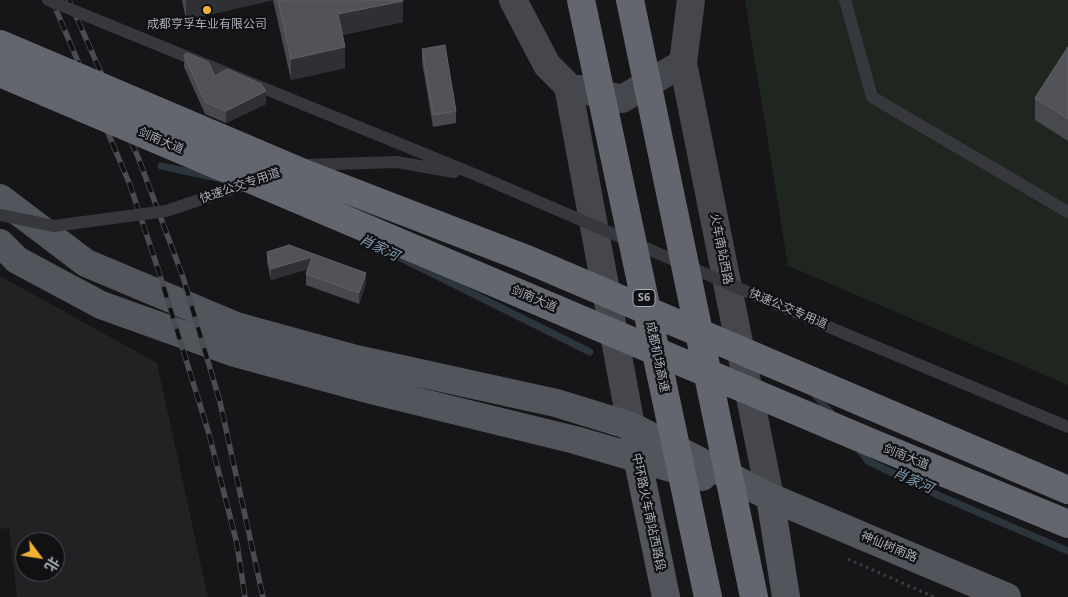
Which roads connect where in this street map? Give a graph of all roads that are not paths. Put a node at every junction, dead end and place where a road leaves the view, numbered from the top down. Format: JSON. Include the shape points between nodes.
{"nodes":[{"id":1,"x":48,"y":0,"type":"edge"},
{"id":2,"x":513,"y":0,"type":"edge"},
{"id":3,"x":581,"y":0,"type":"edge"},
{"id":4,"x":630,"y":0,"type":"edge"},
{"id":5,"x":691,"y":0,"type":"edge"},
{"id":6,"x":845,"y":0,"type":"edge"},
{"id":7,"x":0,"y":44,"type":"edge"},
{"id":8,"x":684,"y":63,"type":"junction"},
{"id":9,"x":0,"y":72,"type":"edge"},
{"id":10,"x":568,"y":86,"type":"junction"},
{"id":11,"x":481,"y":177,"type":"junction"},
{"id":12,"x":0,"y":198,"type":"edge"},
{"id":13,"x":1068,"y":212,"type":"edge"},
{"id":14,"x":0,"y":215,"type":"edge"},
{"id":15,"x":0,"y":243,"type":"edge"},
{"id":16,"x":631,"y":426,"type":"junction"},
{"id":17,"x":1068,"y":427,"type":"edge"},
{"id":18,"x":636,"y":458,"type":"junction"},
{"id":19,"x":1068,"y":490,"type":"edge"},
{"id":20,"x":770,"y":497,"type":"junction"},
{"id":21,"x":1068,"y":524,"type":"edge"},
{"id":22,"x":666,"y":597,"type":"edge"},
{"id":23,"x":708,"y":597,"type":"edge"},
{"id":24,"x":754,"y":597,"type":"edge"},
{"id":25,"x":786,"y":597,"type":"edge"},
{"id":26,"x":1007,"y":597,"type":"edge"}],
"edges":[{"from":1,"to":11,"type":"lane","name":"快速公交专用道","bridge":true},
{"from":2,"to":10,"type":"main road","via":[[547,65]]},
{"from":3,"to":23,"type":"highway","name":"成都机场高速","number":"S6","bridge":true},
{"from":4,"to":24,"type":"highway","bridge":true},
{"from":5,"to":8,"type":"main road","name":"火车南站西路"},
{"from":6,"to":13,"type":"lane","via":[[872,97]]},
{"from":7,"to":19,"type":"highway","bridge":true,"via":[[301,172],[524,258]]},
{"from":8,"to":10,"type":"main road","via":[[622,99]]},
{"from":8,"to":20,"type":"main road","name":"火车南站西路"},
{"from":9,"to":21,"type":"highway","name":"剑南大道","bridge":true},
{"from":10,"to":16,"type":"main road"},
{"from":11,"to":14,"type":"lane","name":"快速公交专用道","bridge":true,"via":[[397,162],[303,165],[166,212],[54,226]]},
{"from":11,"to":17,"type":"lane","name":"快速公交专用道","bridge":true},
{"from":12,"to":16,"type":"main road","via":[[86,264],[236,326],[356,359],[556,402]]},
{"from":15,"to":18,"type":"main road","via":[[17,260],[102,305],[235,353]]},
{"from":16,"to":18,"type":"main road","name":"中环路火车南站西路段"},
{"from":16,"to":20,"type":"main road"},
{"from":18,"to":20,"type":"main road"},
{"from":18,"to":22,"type":"main road","name":"中环路火车南站西路段"},
{"from":20,"to":25,"type":"main road"},
{"from":20,"to":26,"type":"main road","name":"神仙树南路"}]}
